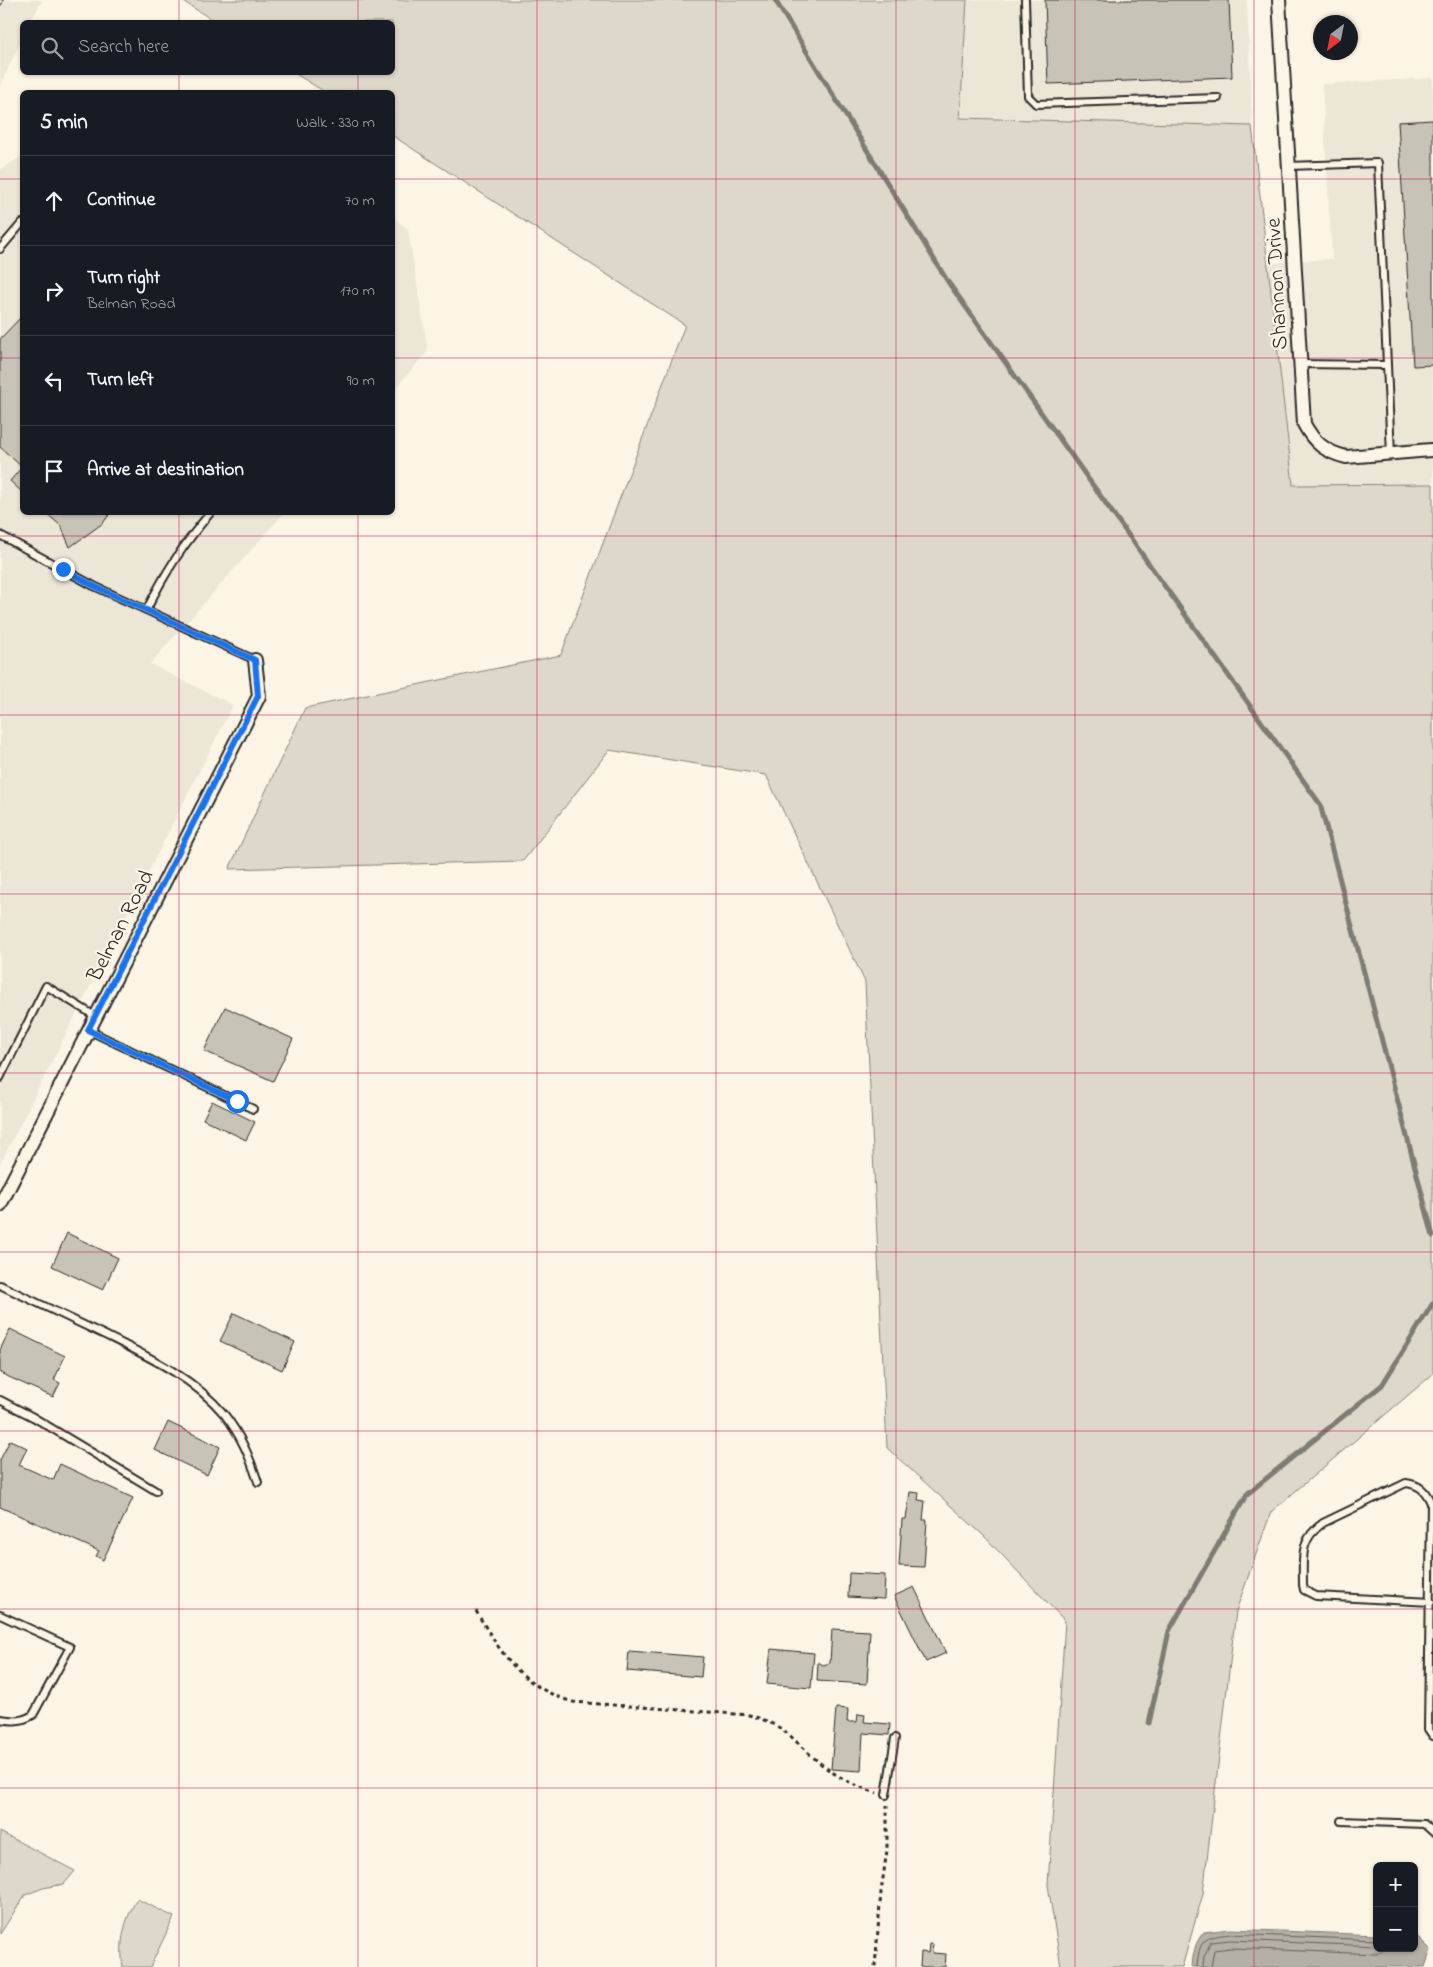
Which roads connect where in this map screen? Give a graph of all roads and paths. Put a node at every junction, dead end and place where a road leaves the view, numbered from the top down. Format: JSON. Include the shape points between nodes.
{"nodes":[{"id":1,"x":1025,"y":0,"type":"edge"},
{"id":2,"x":1278,"y":0,"type":"edge"},
{"id":3,"x":1218,"y":98,"type":"dead end"},
{"id":4,"x":1288,"y":166,"type":"junction"},
{"id":5,"x":20,"y":225,"type":"edge"},
{"id":6,"x":0,"y":249,"type":"edge"},
{"id":7,"x":1299,"y":364,"type":"junction"},
{"id":8,"x":1386,"y":365,"type":"junction"},
{"id":9,"x":1432,"y":450,"type":"edge"},
{"id":10,"x":1391,"y":454,"type":"junction"},
{"id":11,"x":209,"y":515,"type":"edge"},
{"id":12,"x":0,"y":535,"type":"edge"},
{"id":13,"x":147,"y":609,"type":"junction"},
{"id":14,"x":255,"y":660,"type":"joint"},
{"id":15,"x":95,"y":1016,"type":"junction"},
{"id":16,"x":88,"y":1030,"type":"junction"},
{"id":17,"x":0,"y":1078,"type":"edge"},
{"id":18,"x":253,"y":1109,"type":"dead end"},
{"id":19,"x":0,"y":1205,"type":"edge"},
{"id":20,"x":0,"y":1286,"type":"edge"},
{"id":21,"x":0,"y":1400,"type":"edge"},
{"id":22,"x":258,"y":1482,"type":"dead end"},
{"id":23,"x":156,"y":1491,"type":"dead end"},
{"id":24,"x":1431,"y":1602,"type":"junction"},
{"id":25,"x":476,"y":1611,"type":"dead end"},
{"id":26,"x":0,"y":1615,"type":"edge"},
{"id":27,"x":0,"y":1719,"type":"edge"},
{"id":28,"x":1433,"y":1736,"type":"edge"},
{"id":29,"x":895,"y":1738,"type":"dead end"},
{"id":30,"x":886,"y":1795,"type":"junction"},
{"id":31,"x":1340,"y":1821,"type":"dead end"},
{"id":32,"x":1433,"y":1832,"type":"edge"},
{"id":33,"x":875,"y":1967,"type":"edge"}],
"edges":[{"from":1,"to":3,"type":"lane","via":[[1028,96],[1036,104]]},
{"from":2,"to":4,"type":"street","name":"Shannon Drive"},
{"from":4,"to":7,"type":"street","name":"Shannon Drive"},
{"from":4,"to":8,"type":"lane","via":[[1378,163]]},
{"from":5,"to":6,"type":"lane"},
{"from":7,"to":8,"type":"lane"},
{"from":7,"to":10,"type":"street","name":"Shannon Drive","via":[[1302,416],[1311,437],[1320,447],[1346,458]]},
{"from":8,"to":10,"type":"lane"},
{"from":9,"to":10,"type":"street","name":"Shannon Drive"},
{"from":11,"to":13,"type":"lane","via":[[179,551]]},
{"from":12,"to":13,"type":"lane","via":[[94,586]]},
{"from":13,"to":14,"type":"lane"},
{"from":14,"to":15,"type":"street","name":"Belman Road","via":[[258,696]]},
{"from":15,"to":16,"type":"street","name":"Belman Road"},
{"from":15,"to":17,"type":"lane","via":[[46,986]]},
{"from":16,"to":18,"type":"lane"},
{"from":16,"to":19,"type":"street","name":"Belman Road"},
{"from":20,"to":22,"type":"lane","via":[[141,1353],[179,1375],[224,1414],[239,1435]]},
{"from":21,"to":23,"type":"lane"},
{"from":24,"to":24,"type":"lane","via":[[1431,1503],[1416,1484],[1406,1483],[1348,1511],[1312,1531],[1308,1538],[1304,1549],[1303,1585],[1309,1593]]},
{"from":24,"to":28,"type":"lane","via":[[1428,1729]]},
{"from":25,"to":30,"type":"path","via":[[524,1678],[554,1697],[573,1702],[749,1715],[764,1719],[793,1736],[825,1767],[845,1781]]},
{"from":26,"to":27,"type":"lane","via":[[70,1648],[33,1715],[24,1721]]},
{"from":29,"to":30,"type":"lane"},
{"from":30,"to":33,"type":"path","via":[[887,1850]]},
{"from":31,"to":32,"type":"lane","via":[[1424,1824]]}]}
